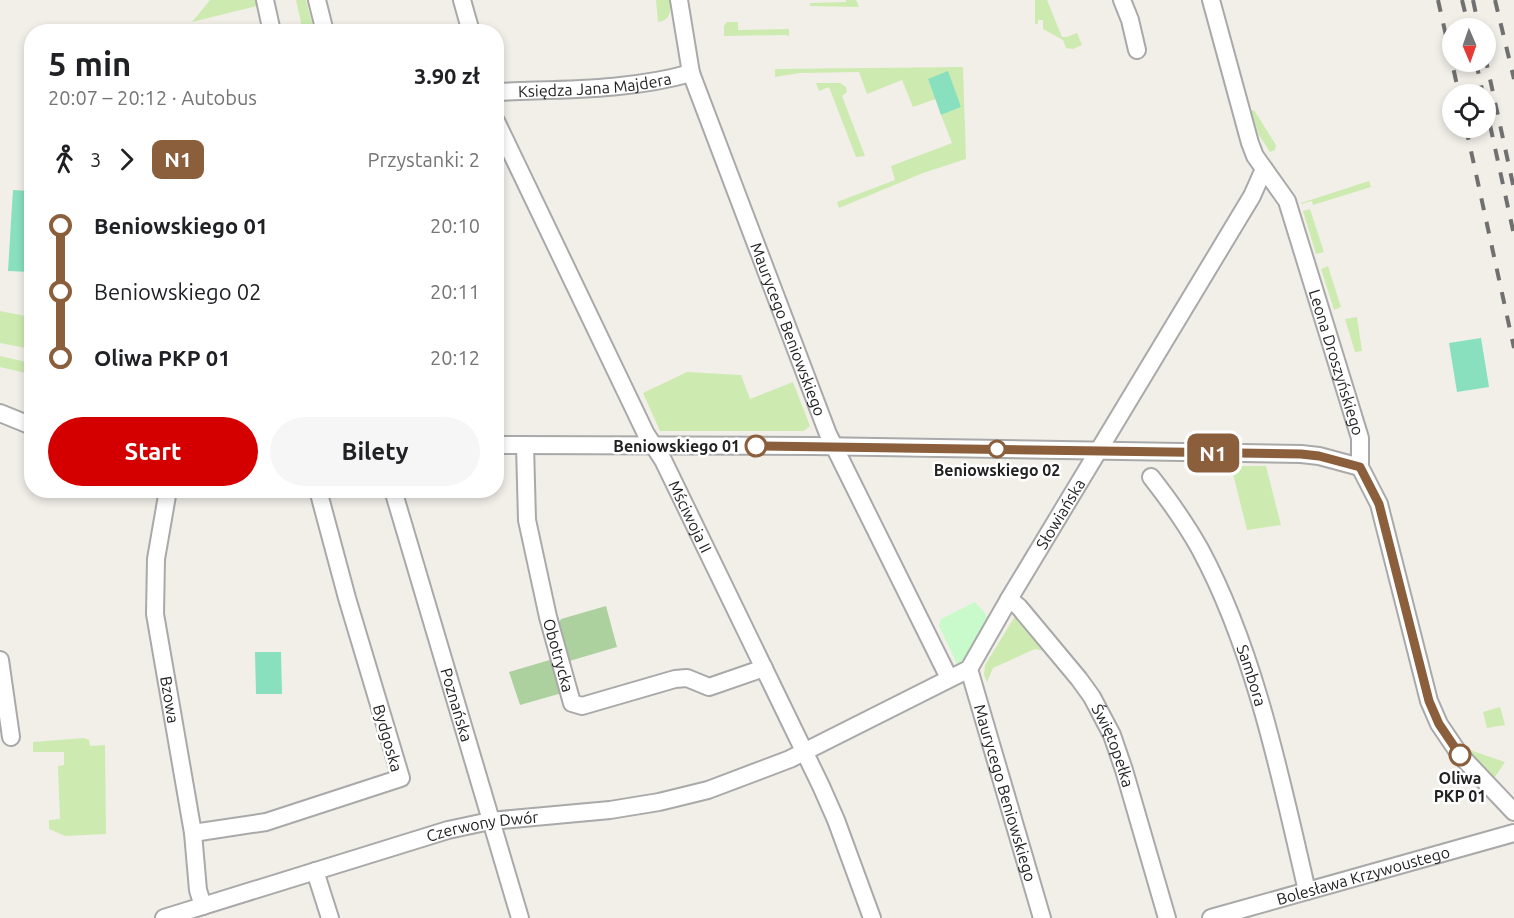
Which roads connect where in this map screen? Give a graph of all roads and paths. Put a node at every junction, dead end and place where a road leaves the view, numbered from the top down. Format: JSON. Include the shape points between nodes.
{"nodes":[{"id":1,"x":265,"y":0,"type":"edge"},
{"id":2,"x":317,"y":0,"type":"edge"},
{"id":3,"x":462,"y":0,"type":"edge"},
{"id":4,"x":679,"y":0,"type":"edge"},
{"id":5,"x":1122,"y":0,"type":"edge"},
{"id":6,"x":1211,"y":0,"type":"edge"},
{"id":7,"x":270,"y":24,"type":"edge"},
{"id":8,"x":323,"y":24,"type":"edge"},
{"id":9,"x":469,"y":24,"type":"edge"},
{"id":10,"x":1137,"y":50,"type":"dead end"},
{"id":11,"x":691,"y":73,"type":"junction"},
{"id":12,"x":504,"y":92,"type":"edge"},
{"id":13,"x":504,"y":138,"type":"edge"},
{"id":14,"x":1263,"y":169,"type":"junction"},
{"id":15,"x":0,"y":413,"type":"edge"},
{"id":16,"x":24,"y":423,"type":"edge"},
{"id":17,"x":504,"y":445,"type":"edge"},
{"id":18,"x":525,"y":445,"type":"junction"},
{"id":19,"x":653,"y":445,"type":"junction"},
{"id":20,"x":836,"y":447,"type":"junction"},
{"id":21,"x":1098,"y":451,"type":"junction"},
{"id":22,"x":1360,"y":467,"type":"junction"},
{"id":23,"x":1151,"y":477,"type":"dead end"},
{"id":24,"x":167,"y":498,"type":"edge"},
{"id":25,"x":320,"y":498,"type":"edge"},
{"id":26,"x":395,"y":498,"type":"edge"},
{"id":27,"x":1009,"y":599,"type":"junction"},
{"id":28,"x":0,"y":660,"type":"edge"},
{"id":29,"x":764,"y":668,"type":"junction"},
{"id":30,"x":969,"y":669,"type":"junction"},
{"id":31,"x":950,"y":678,"type":"junction"},
{"id":32,"x":11,"y":737,"type":"dead end"},
{"id":33,"x":804,"y":752,"type":"junction"},
{"id":34,"x":1514,"y":812,"type":"edge"},
{"id":35,"x":490,"y":821,"type":"junction"},
{"id":36,"x":192,"y":833,"type":"junction"},
{"id":37,"x":1514,"y":833,"type":"edge"},
{"id":38,"x":315,"y":871,"type":"junction"},
{"id":39,"x":1307,"y":891,"type":"junction"},
{"id":40,"x":202,"y":906,"type":"junction"},
{"id":41,"x":164,"y":918,"type":"edge"},
{"id":42,"x":330,"y":918,"type":"edge"},
{"id":43,"x":520,"y":918,"type":"edge"},
{"id":44,"x":872,"y":918,"type":"edge"},
{"id":45,"x":1042,"y":918,"type":"edge"},
{"id":46,"x":1167,"y":918,"type":"edge"},
{"id":47,"x":1211,"y":918,"type":"edge"}],
"edges":[{"from":1,"to":7,"type":"street"},
{"from":2,"to":8,"type":"street"},
{"from":3,"to":9,"type":"street"},
{"from":4,"to":11,"type":"street","name":"Maurycego Beniowskiego"},
{"from":5,"to":10,"type":"street","via":[[1124,23]]},
{"from":6,"to":14,"type":"street","name":"Leona Droszyńskiego","via":[[1250,143]]},
{"from":11,"to":12,"type":"street","name":"Księdza Jana Majdera","via":[[627,86]]},
{"from":11,"to":20,"type":"street","name":"Maurycego Beniowskiego"},
{"from":13,"to":19,"type":"street","name":"Mściwoja II"},
{"from":14,"to":21,"type":"street","name":"Słowiańska","via":[[1252,196]]},
{"from":14,"to":22,"type":"street","name":"Leona Droszyńskiego","via":[[1287,201],[1360,438]]},
{"from":15,"to":16,"type":"street"},
{"from":17,"to":18,"type":"street"},
{"from":18,"to":19,"type":"street"},
{"from":18,"to":29,"type":"street","name":"Obotrycka","via":[[527,520],[538,577],[570,700],[575,705],[675,679],[687,678],[709,687]]},
{"from":19,"to":20,"type":"street"},
{"from":19,"to":29,"type":"street","name":"Mściwoja II"},
{"from":20,"to":21,"type":"street"},
{"from":20,"to":31,"type":"street","name":"Maurycego Beniowskiego"},
{"from":21,"to":22,"type":"street","via":[[1301,454]]},
{"from":21,"to":27,"type":"street","name":"Słowiańska"},
{"from":22,"to":34,"type":"street","name":"Leona Droszyńskiego","via":[[1379,504],[1429,701],[1439,724],[1460,755]]},
{"from":23,"to":39,"type":"street","name":"Sambora","via":[[1199,548],[1226,606],[1263,713]]},
{"from":24,"to":36,"type":"street","name":"Bzowa","via":[[156,559],[155,614]]},
{"from":25,"to":36,"type":"street","name":"Bydgoska","via":[[400,778],[266,822]]},
{"from":26,"to":35,"type":"street","name":"Poznańska"},
{"from":27,"to":30,"type":"street","name":"Słowiańska"},
{"from":27,"to":46,"type":"street","name":"Świętopełka","via":[[1079,679],[1112,735]]},
{"from":28,"to":32,"type":"street"},
{"from":29,"to":33,"type":"street","name":"Mściwoja II"},
{"from":30,"to":31,"type":"street"},
{"from":30,"to":45,"type":"street","name":"Maurycego Beniowskiego"},
{"from":31,"to":33,"type":"street"},
{"from":33,"to":35,"type":"street","name":"Czerwony Dwór","via":[[708,790],[659,802]]},
{"from":33,"to":44,"type":"street","name":"Mściwoja II","via":[[836,820]]},
{"from":35,"to":38,"type":"street","name":"Czerwony Dwór"},
{"from":35,"to":43,"type":"street","name":"Poznańska"},
{"from":36,"to":40,"type":"street","name":"Bzowa"},
{"from":37,"to":39,"type":"street","name":"Bolesława Krzywoustego"},
{"from":38,"to":40,"type":"street","name":"Czerwony Dwór"},
{"from":38,"to":42,"type":"street"},
{"from":39,"to":47,"type":"street","name":"Bolesława Krzywoustego"},
{"from":40,"to":41,"type":"street","name":"Czerwony Dwór"}]}
